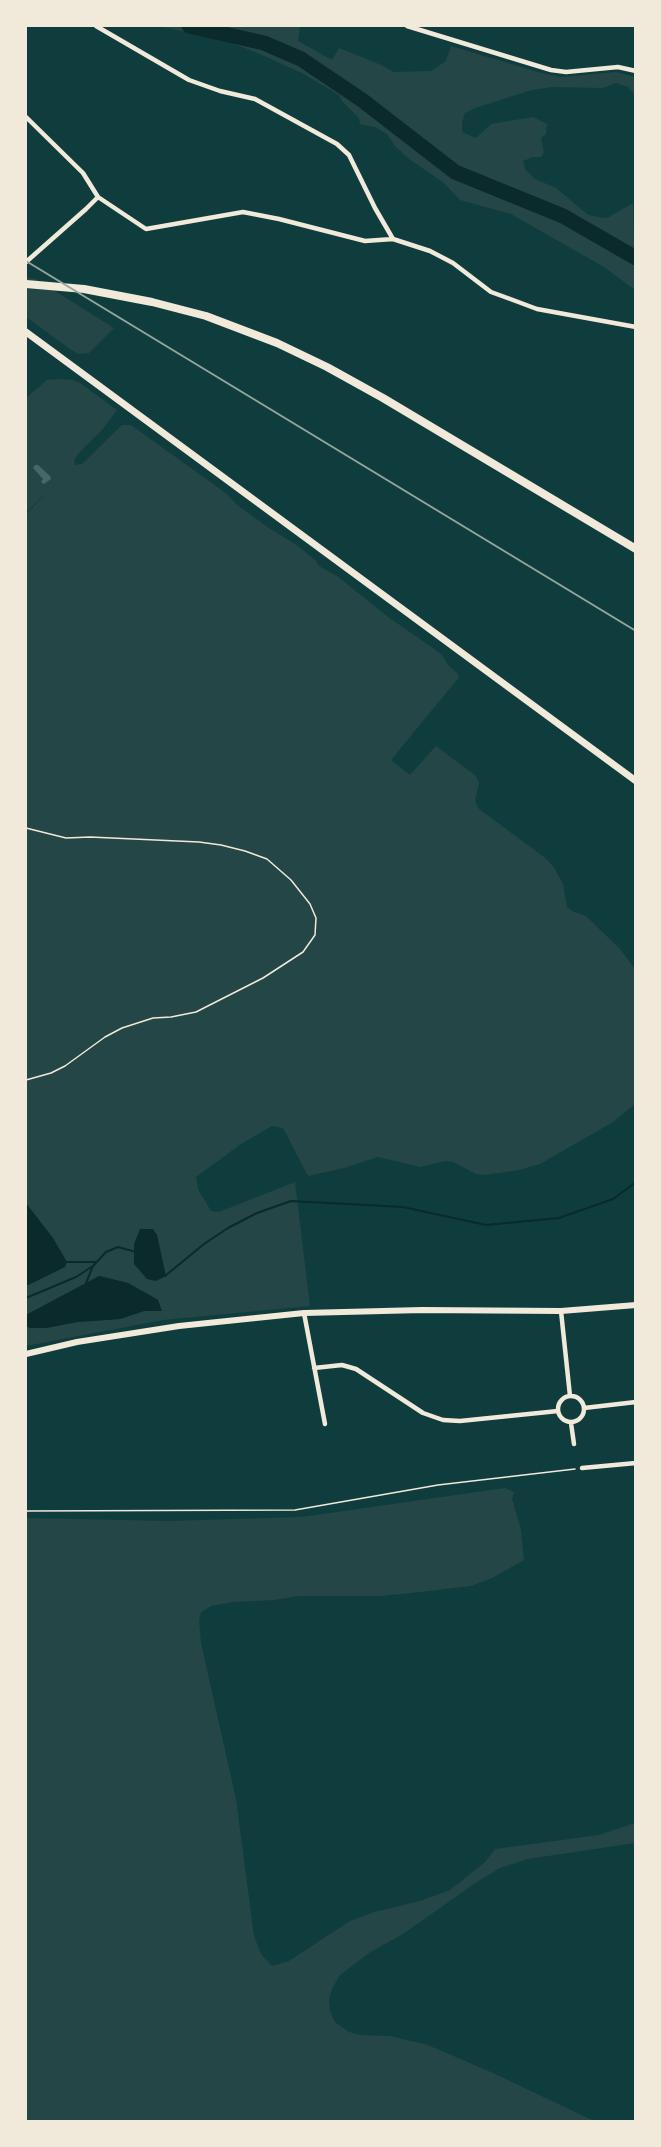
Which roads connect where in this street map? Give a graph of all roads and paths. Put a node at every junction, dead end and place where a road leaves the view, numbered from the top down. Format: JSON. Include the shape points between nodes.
{"nodes":[{"id":1,"x":96,"y":26,"type":"edge"},
{"id":2,"x":407,"y":26,"type":"edge"},
{"id":3,"x":636,"y":71,"type":"edge"},
{"id":4,"x":26,"y":117,"type":"edge"},
{"id":5,"x":98,"y":197,"type":"junction"},
{"id":6,"x":393,"y":239,"type":"junction"},
{"id":7,"x":26,"y":262,"type":"edge"},
{"id":8,"x":26,"y":284,"type":"edge"},
{"id":9,"x":636,"y":327,"type":"edge"},
{"id":10,"x":26,"y":332,"type":"edge"},
{"id":11,"x":636,"y":549,"type":"edge"},
{"id":12,"x":636,"y":781,"type":"edge"},
{"id":13,"x":26,"y":828,"type":"edge"},
{"id":14,"x":26,"y":1080,"type":"edge"},
{"id":15,"x":636,"y":1305,"type":"edge"},
{"id":16,"x":561,"y":1311,"type":"junction"},
{"id":17,"x":304,"y":1313,"type":"junction"},
{"id":18,"x":26,"y":1354,"type":"edge"},
{"id":19,"x":314,"y":1368,"type":"junction"},
{"id":20,"x":570,"y":1396,"type":"junction"},
{"id":21,"x":636,"y":1402,"type":"edge"},
{"id":22,"x":584,"y":1408,"type":"junction"},
{"id":23,"x":558,"y":1411,"type":"junction"},
{"id":24,"x":571,"y":1423,"type":"junction"},
{"id":25,"x":325,"y":1424,"type":"dead end"},
{"id":26,"x":574,"y":1444,"type":"dead end"},
{"id":27,"x":636,"y":1463,"type":"edge"},
{"id":28,"x":582,"y":1468,"type":"joint"},
{"id":29,"x":26,"y":1511,"type":"edge"}],
"edges":[{"from":1,"to":6,"type":"street","via":[[189,80],[255,99],[337,144],[349,155]]},
{"from":2,"to":3,"type":"street","via":[[550,70],[618,67]]},
{"from":4,"to":5,"type":"street","via":[[83,173]]},
{"from":5,"to":6,"type":"street","via":[[146,229],[243,212],[365,241]]},
{"from":5,"to":7,"type":"street"},
{"from":6,"to":9,"type":"street","via":[[430,251],[491,292],[513,300],[554,313]]},
{"from":8,"to":11,"type":"main road","via":[[134,298],[215,319],[260,336],[383,398]]},
{"from":10,"to":12,"type":"main road"},
{"from":13,"to":14,"type":"path","via":[[66,838],[199,842],[245,851],[267,859],[291,880],[316,918],[315,935],[303,952],[263,978],[196,1012],[153,1018],[122,1028],[65,1066]]},
{"from":15,"to":16,"type":"street"},
{"from":16,"to":17,"type":"street"},
{"from":16,"to":20,"type":"street"},
{"from":17,"to":18,"type":"street","via":[[179,1326]]},
{"from":17,"to":19,"type":"street"},
{"from":19,"to":23,"type":"street","via":[[342,1365],[356,1369],[423,1413],[443,1420]]},
{"from":19,"to":25,"type":"street"},
{"from":20,"to":22,"type":"street","via":[[582,1401]]},
{"from":20,"to":23,"type":"street","via":[[563,1398]]},
{"from":21,"to":22,"type":"street"},
{"from":22,"to":24,"type":"street","via":[[583,1415]]},
{"from":23,"to":24,"type":"street","via":[[560,1417]]},
{"from":24,"to":26,"type":"street"},
{"from":27,"to":28,"type":"street"},
{"from":28,"to":29,"type":"path","via":[[438,1485],[295,1510]]}]}
